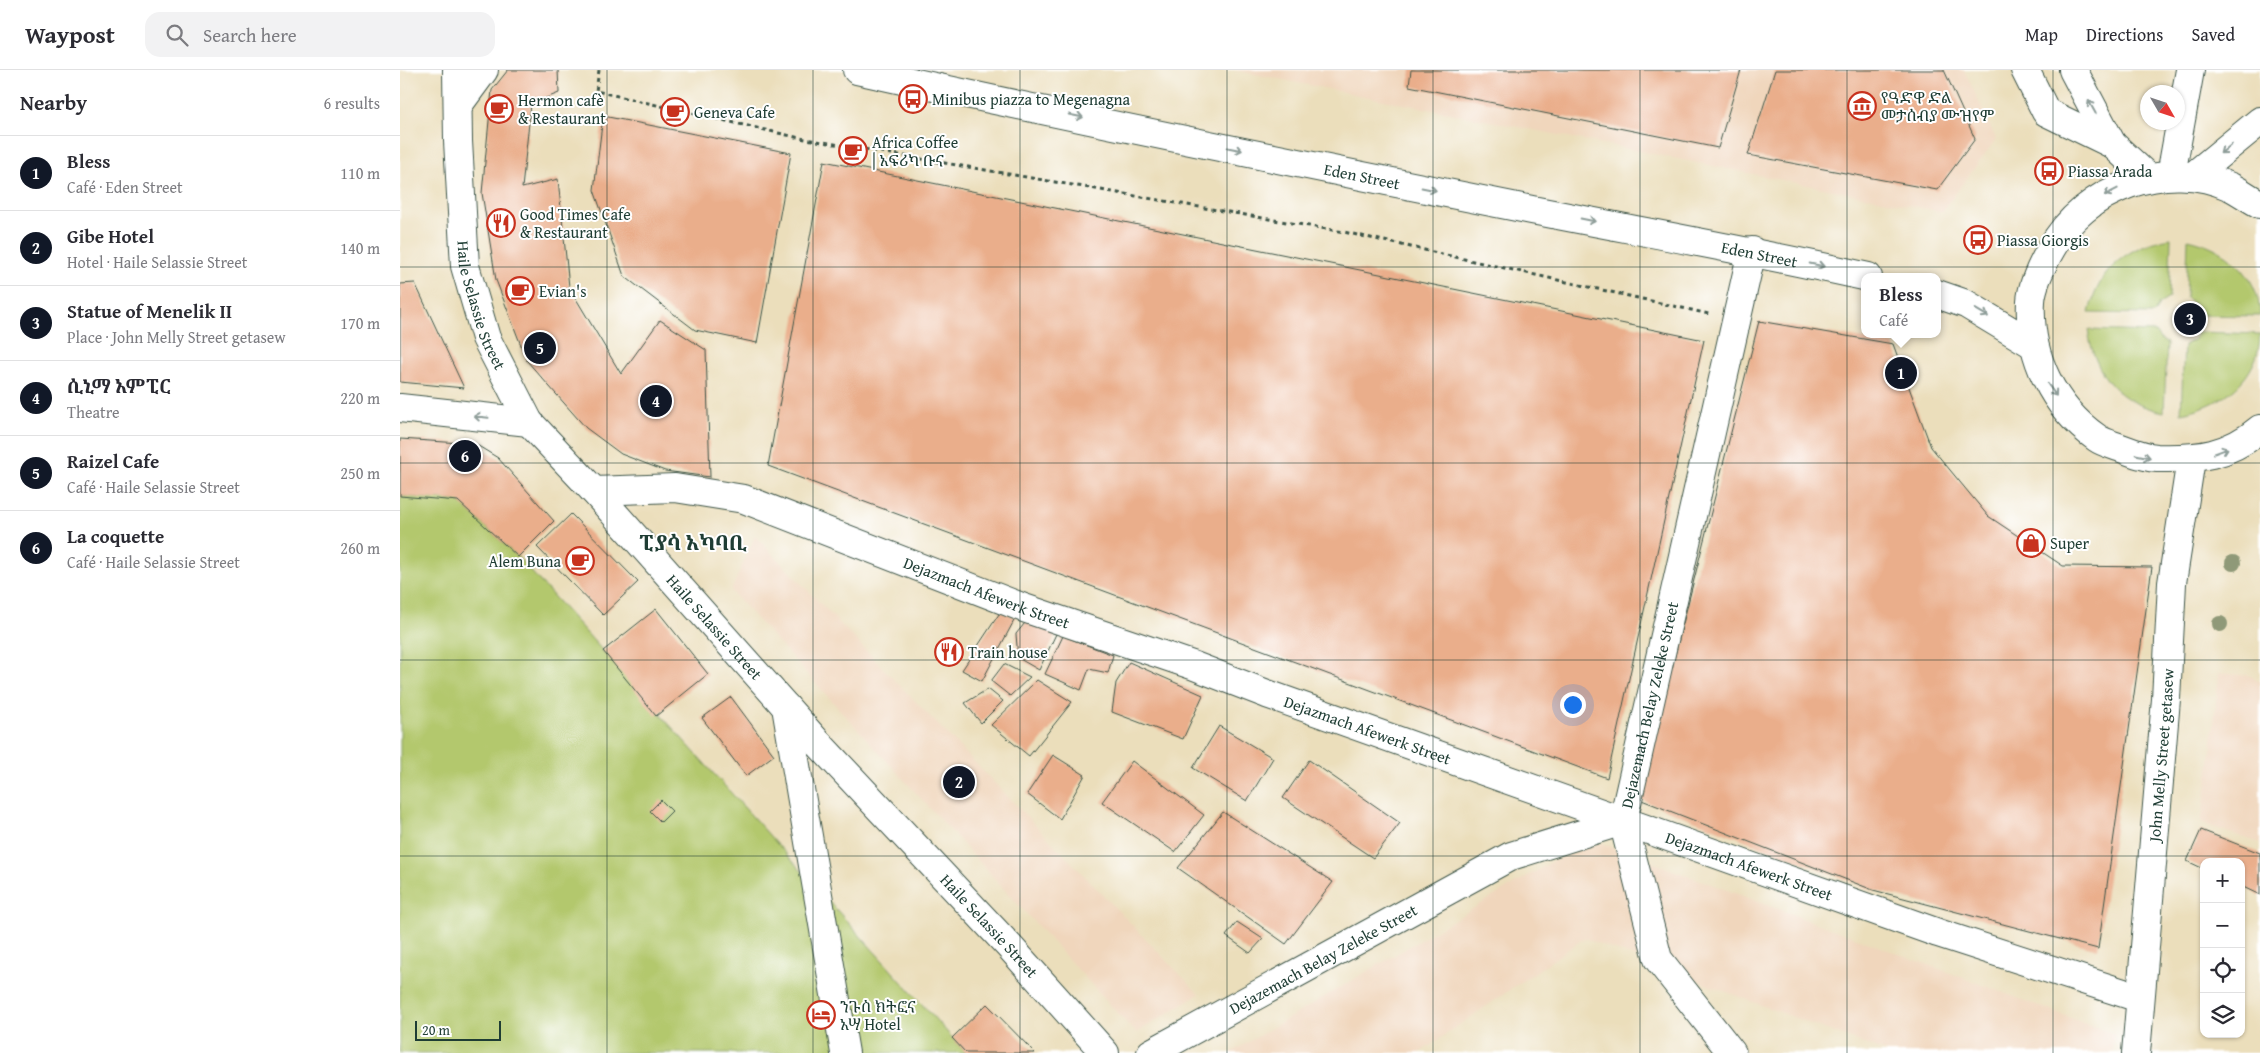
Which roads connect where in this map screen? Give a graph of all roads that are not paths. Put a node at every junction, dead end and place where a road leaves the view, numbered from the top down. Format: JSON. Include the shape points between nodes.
{"nodes":[{"id":1,"x":457,"y":70,"type":"edge"},
{"id":2,"x":484,"y":70,"type":"edge"},
{"id":3,"x":857,"y":70,"type":"edge"},
{"id":4,"x":2025,"y":70,"type":"edge"},
{"id":5,"x":2073,"y":70,"type":"edge"},
{"id":6,"x":2190,"y":70,"type":"edge"},
{"id":7,"x":459,"y":104,"type":"junction"},
{"id":8,"x":2260,"y":121,"type":"edge"},
{"id":9,"x":2112,"y":144,"type":"junction"},
{"id":10,"x":2171,"y":177,"type":"junction"},
{"id":11,"x":2260,"y":204,"type":"edge"},
{"id":12,"x":1752,"y":251,"type":"junction"},
{"id":13,"x":1861,"y":275,"type":"edge"},
{"id":14,"x":1941,"y":295,"type":"edge"},
{"id":15,"x":2034,"y":345,"type":"junction"},
{"id":16,"x":400,"y":408,"type":"edge"},
{"id":17,"x":529,"y":422,"type":"junction"},
{"id":18,"x":2256,"y":436,"type":"edge"},
{"id":19,"x":2191,"y":459,"type":"junction"},
{"id":20,"x":594,"y":491,"type":"junction"},
{"id":21,"x":786,"y":707,"type":"junction"},
{"id":22,"x":1623,"y":820,"type":"junction"},
{"id":23,"x":2139,"y":998,"type":"junction"},
{"id":24,"x":845,"y":1053,"type":"edge"},
{"id":25,"x":1105,"y":1053,"type":"edge"},
{"id":26,"x":1151,"y":1053,"type":"edge"},
{"id":27,"x":1732,"y":1053,"type":"edge"},
{"id":28,"x":2136,"y":1053,"type":"edge"}],
"edges":[{"from":1,"to":7,"type":"main road","name":"Haile Selassie Street"},
{"from":2,"to":7,"type":"main road"},
{"from":3,"to":12,"type":"main road","name":"Eden Street","one_way":true,"via":[[1517,207]]},
{"from":4,"to":9,"type":"main road","via":[[2046,112]]},
{"from":9,"to":5,"type":"main road","one_way":true},
{"from":6,"to":10,"type":"main road"},
{"from":7,"to":17,"type":"main road","name":"Haile Selassie Street","via":[[465,266],[486,338]]},
{"from":8,"to":10,"type":"main road","one_way":true},
{"from":9,"to":10,"type":"main road"},
{"from":10,"to":11,"type":"main road","via":[[2230,186]]},
{"from":10,"to":15,"type":"main road","one_way":true,"via":[[2111,190],[2077,214],[2057,237],[2043,264],[2031,300]]},
{"from":12,"to":13,"type":"main road","name":"Eden Street","one_way":true},
{"from":12,"to":22,"type":"main road","name":"Dejazemach Belay Zeleke Street"},
{"from":14,"to":15,"type":"main road","one_way":true,"via":[[1966,304]]},
{"from":15,"to":19,"type":"main road","one_way":true,"via":[[2046,382],[2069,414],[2098,439],[2143,457]]},
{"from":17,"to":16,"type":"main road","one_way":true},
{"from":17,"to":20,"type":"main road","name":"Haile Selassie Street"},
{"from":19,"to":18,"type":"main road","one_way":true,"via":[[2221,452]]},
{"from":19,"to":23,"type":"main road","name":"John Melly Street getasew","via":[[2172,583],[2166,699]]},
{"from":20,"to":21,"type":"main road","name":"Haile Selassie Street"},
{"from":20,"to":22,"type":"main road","name":"Dejazmach Afewerk Street","via":[[675,488],[744,499],[1024,608]]},
{"from":21,"to":24,"type":"main road"},
{"from":21,"to":25,"type":"main road","name":"Haile Selassie Street"},
{"from":22,"to":23,"type":"main road","name":"Dejazmach Afewerk Street","via":[[1938,933]]},
{"from":22,"to":26,"type":"main road","name":"Dejazemach Belay Zeleke Street","via":[[1511,856]]},
{"from":22,"to":27,"type":"main road","via":[[1658,959]]},
{"from":23,"to":28,"type":"main road","name":"John Melly Street getasew"}]}
